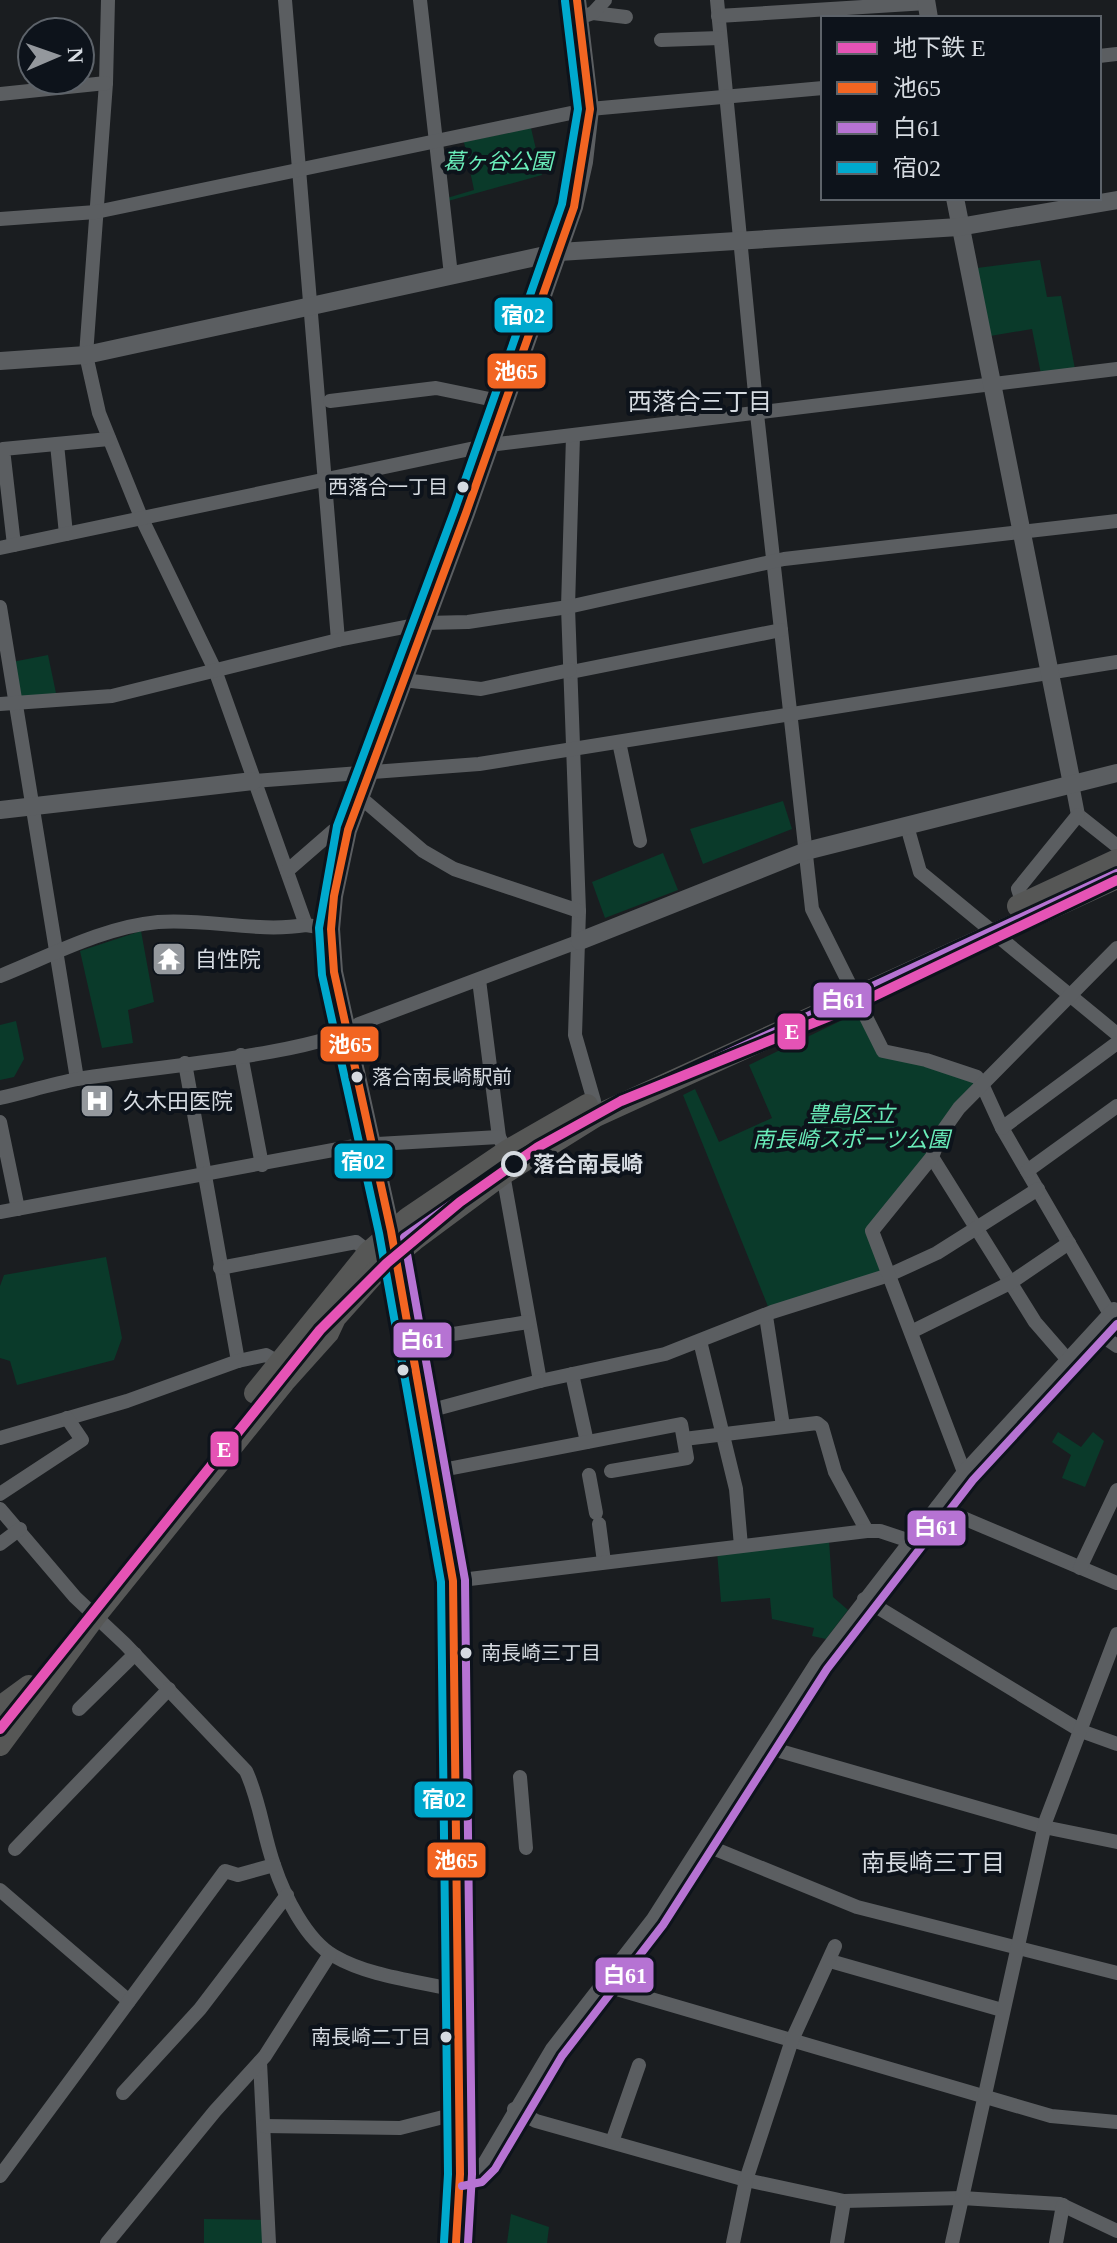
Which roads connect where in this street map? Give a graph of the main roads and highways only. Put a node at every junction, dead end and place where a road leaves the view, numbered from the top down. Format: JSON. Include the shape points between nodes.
{"nodes":[{"id":1,"x":1117,"y":860,"type":"edge"},
{"id":2,"x":1117,"y":878,"type":"edge"},
{"id":3,"x":987,"y":929,"type":"junction"},
{"id":4,"x":852,"y":991,"type":"junction"},
{"id":5,"x":391,"y":1231,"type":"junction"},
{"id":6,"x":395,"y":1255,"type":"junction"},
{"id":7,"x":335,"y":1318,"type":"junction"},
{"id":8,"x":406,"y":1318,"type":"junction"},
{"id":9,"x":92,"y":1613,"type":"junction"},
{"id":10,"x":29,"y":1686,"type":"junction"},
{"id":11,"x":0,"y":1707,"type":"edge"},
{"id":12,"x":11,"y":1720,"type":"edge"},
{"id":13,"x":0,"y":1745,"type":"edge"},
{"id":14,"x":0,"y":1756,"type":"edge"},
{"id":15,"x":456,"y":2243,"type":"edge"}],
"edges":[{"from":1,"to":3,"type":"main road","via":[[1023,904]]},
{"from":2,"to":3,"type":"main road"},
{"from":3,"to":4,"type":"main road"},
{"from":4,"to":5,"type":"main road","via":[[503,1144]]},
{"from":4,"to":6,"type":"main road","via":[[596,1116],[503,1174]]},
{"from":5,"to":6,"type":"main road"},
{"from":5,"to":9,"type":"main road","via":[[280,1363]]},
{"from":6,"to":7,"type":"main road"},
{"from":6,"to":8,"type":"main road"},
{"from":7,"to":8,"type":"main road","via":[[375,1292],[394,1299]]},
{"from":7,"to":9,"type":"main road","via":[[328,1333]]},
{"from":8,"to":15,"type":"main road","via":[[453,1581],[460,2174]]},
{"from":9,"to":10,"type":"main road"},
{"from":9,"to":12,"type":"main road"},
{"from":10,"to":11,"type":"main road"},
{"from":10,"to":12,"type":"main road"},
{"from":12,"to":13,"type":"main road"},
{"from":12,"to":14,"type":"main road"}]}
